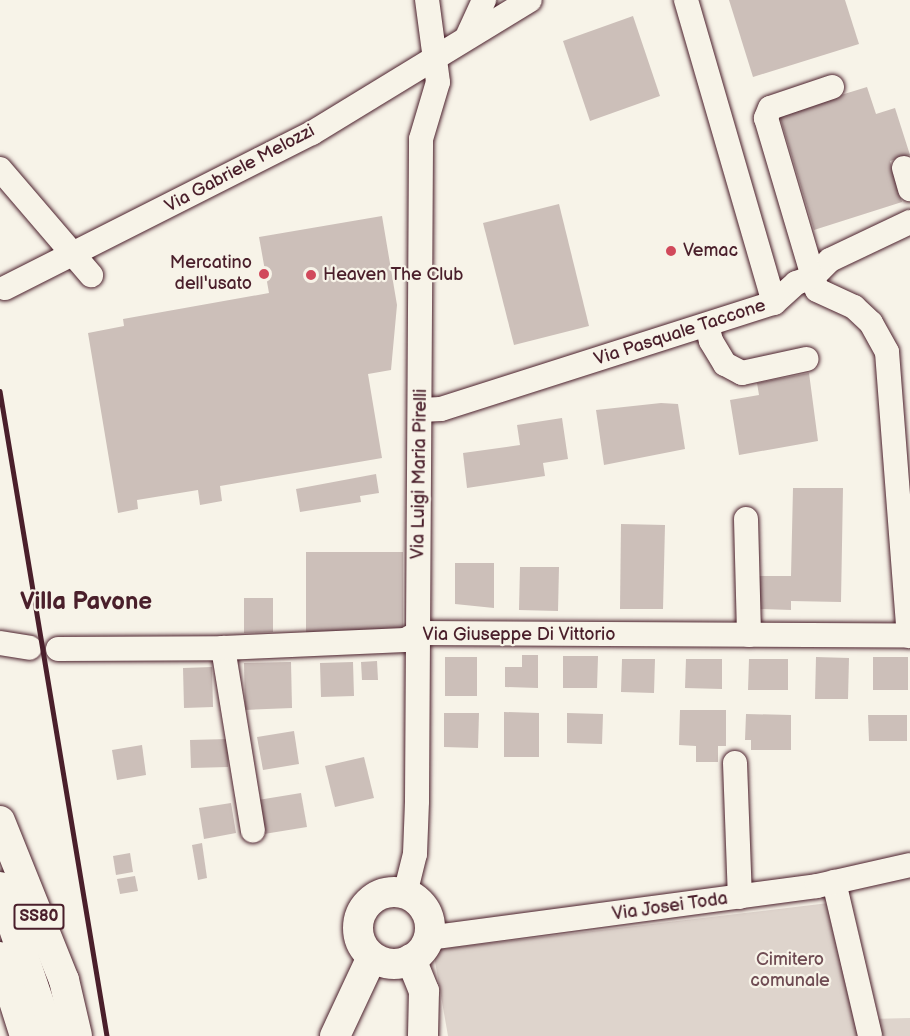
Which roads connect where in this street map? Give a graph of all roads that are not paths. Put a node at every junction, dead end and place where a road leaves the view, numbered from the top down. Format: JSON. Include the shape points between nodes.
{"nodes":[{"id":1,"x":427,"y":0,"type":"edge"},
{"id":2,"x":484,"y":0,"type":"edge"},
{"id":3,"x":530,"y":0,"type":"edge"},
{"id":4,"x":686,"y":0,"type":"edge"},
{"id":5,"x":467,"y":37,"type":"junction"},
{"id":6,"x":433,"y":55,"type":"junction"},
{"id":7,"x":832,"y":87,"type":"dead end"},
{"id":8,"x":0,"y":169,"type":"edge"},
{"id":9,"x":910,"y":222,"type":"edge"},
{"id":10,"x":75,"y":255,"type":"junction"},
{"id":11,"x":91,"y":275,"type":"dead end"},
{"id":12,"x":813,"y":278,"type":"junction"},
{"id":13,"x":4,"y":288,"type":"dead end"},
{"id":14,"x":774,"y":303,"type":"junction"},
{"id":15,"x":707,"y":325,"type":"junction"},
{"id":16,"x":806,"y":358,"type":"dead end"},
{"id":17,"x":421,"y":410,"type":"junction"},
{"id":18,"x":746,"y":519,"type":"dead end"},
{"id":19,"x":418,"y":633,"type":"junction"},
{"id":20,"x":749,"y":635,"type":"junction"},
{"id":21,"x":909,"y":636,"type":"edge"},
{"id":22,"x":0,"y":643,"type":"edge"},
{"id":23,"x":30,"y":648,"type":"dead end"},
{"id":24,"x":223,"y":648,"type":"junction"},
{"id":25,"x":58,"y":649,"type":"dead end"},
{"id":26,"x":735,"y":763,"type":"dead end"},
{"id":27,"x":0,"y":821,"type":"edge"},
{"id":28,"x":253,"y":831,"type":"dead end"},
{"id":29,"x":910,"y":865,"type":"edge"},
{"id":30,"x":834,"y":882,"type":"junction"},
{"id":31,"x":0,"y":887,"type":"edge"},
{"id":32,"x":405,"y":894,"type":"junction"},
{"id":33,"x":740,"y":897,"type":"junction"},
{"id":34,"x":420,"y":949,"type":"junction"},
{"id":35,"x":0,"y":957,"type":"edge"},
{"id":36,"x":372,"y":957,"type":"junction"},
{"id":37,"x":74,"y":1025,"type":"edge"},
{"id":38,"x":426,"y":1032,"type":"edge"},
{"id":39,"x":25,"y":1036,"type":"edge"},
{"id":40,"x":50,"y":1036,"type":"edge"},
{"id":41,"x":335,"y":1036,"type":"edge"},
{"id":42,"x":870,"y":1036,"type":"edge"}],
"edges":[{"from":1,"to":6,"type":"street","name":"Via Luigi Maria Pirelli"},
{"from":2,"to":5,"type":"street"},
{"from":3,"to":5,"type":"street","name":"Via Gabriele Melozzi"},
{"from":4,"to":14,"type":"street","name":"Via Pasquale Taccone"},
{"from":5,"to":6,"type":"street","name":"Via Gabriele Melozzi"},
{"from":6,"to":10,"type":"street","name":"Via Gabriele Melozzi","via":[[312,133]]},
{"from":6,"to":17,"type":"street","name":"Via Luigi Maria Pirelli","via":[[438,82],[421,139]]},
{"from":7,"to":12,"type":"street","via":[[770,108],[766,118]]},
{"from":8,"to":10,"type":"street"},
{"from":9,"to":12,"type":"street","via":[[830,260]]},
{"from":10,"to":11,"type":"street"},
{"from":10,"to":13,"type":"street","name":"Via Gabriele Melozzi"},
{"from":12,"to":14,"type":"street","via":[[796,283]]},
{"from":12,"to":21,"type":"street","via":[[817,290],[854,307],[871,323],[887,352]]},
{"from":14,"to":15,"type":"street","name":"Via Pasquale Taccone"},
{"from":15,"to":16,"type":"street","via":[[725,364],[742,372]]},
{"from":15,"to":17,"type":"street","name":"Via Pasquale Taccone","via":[[441,409]]},
{"from":17,"to":19,"type":"street","name":"Via Luigi Maria Pirelli"},
{"from":18,"to":20,"type":"street"},
{"from":19,"to":20,"type":"street","name":"Via Giuseppe Di Vittorio"},
{"from":19,"to":24,"type":"street","name":"Via Giuseppe Di Vittorio","via":[[405,640]]},
{"from":19,"to":32,"type":"street","name":"Via Luigi Maria Pirelli","via":[[415,854]]},
{"from":20,"to":21,"type":"street","name":"Via Giuseppe Di Vittorio"},
{"from":22,"to":23,"type":"street"},
{"from":24,"to":25,"type":"street","name":"Via Giuseppe Di Vittorio"},
{"from":24,"to":28,"type":"street"},
{"from":26,"to":33,"type":"street"},
{"from":27,"to":37,"type":"main road","number":"SS80","via":[[54,954]]},
{"from":29,"to":30,"type":"street","name":"Via Josei Toda"},
{"from":30,"to":33,"type":"street","name":"Via Josei Toda"},
{"from":30,"to":42,"type":"street"},
{"from":31,"to":40,"type":"main road","number":"SS80"},
{"from":32,"to":34,"type":"main road","via":[[423,908]]},
{"from":32,"to":36,"type":"main road","via":[[377,897],[362,912],[360,939]]},
{"from":33,"to":34,"type":"street","name":"Via Josei Toda"},
{"from":34,"to":36,"type":"main road","via":[[387,964]]},
{"from":34,"to":38,"type":"main road"},
{"from":35,"to":39,"type":"main road"},
{"from":36,"to":41,"type":"main road"}]}
